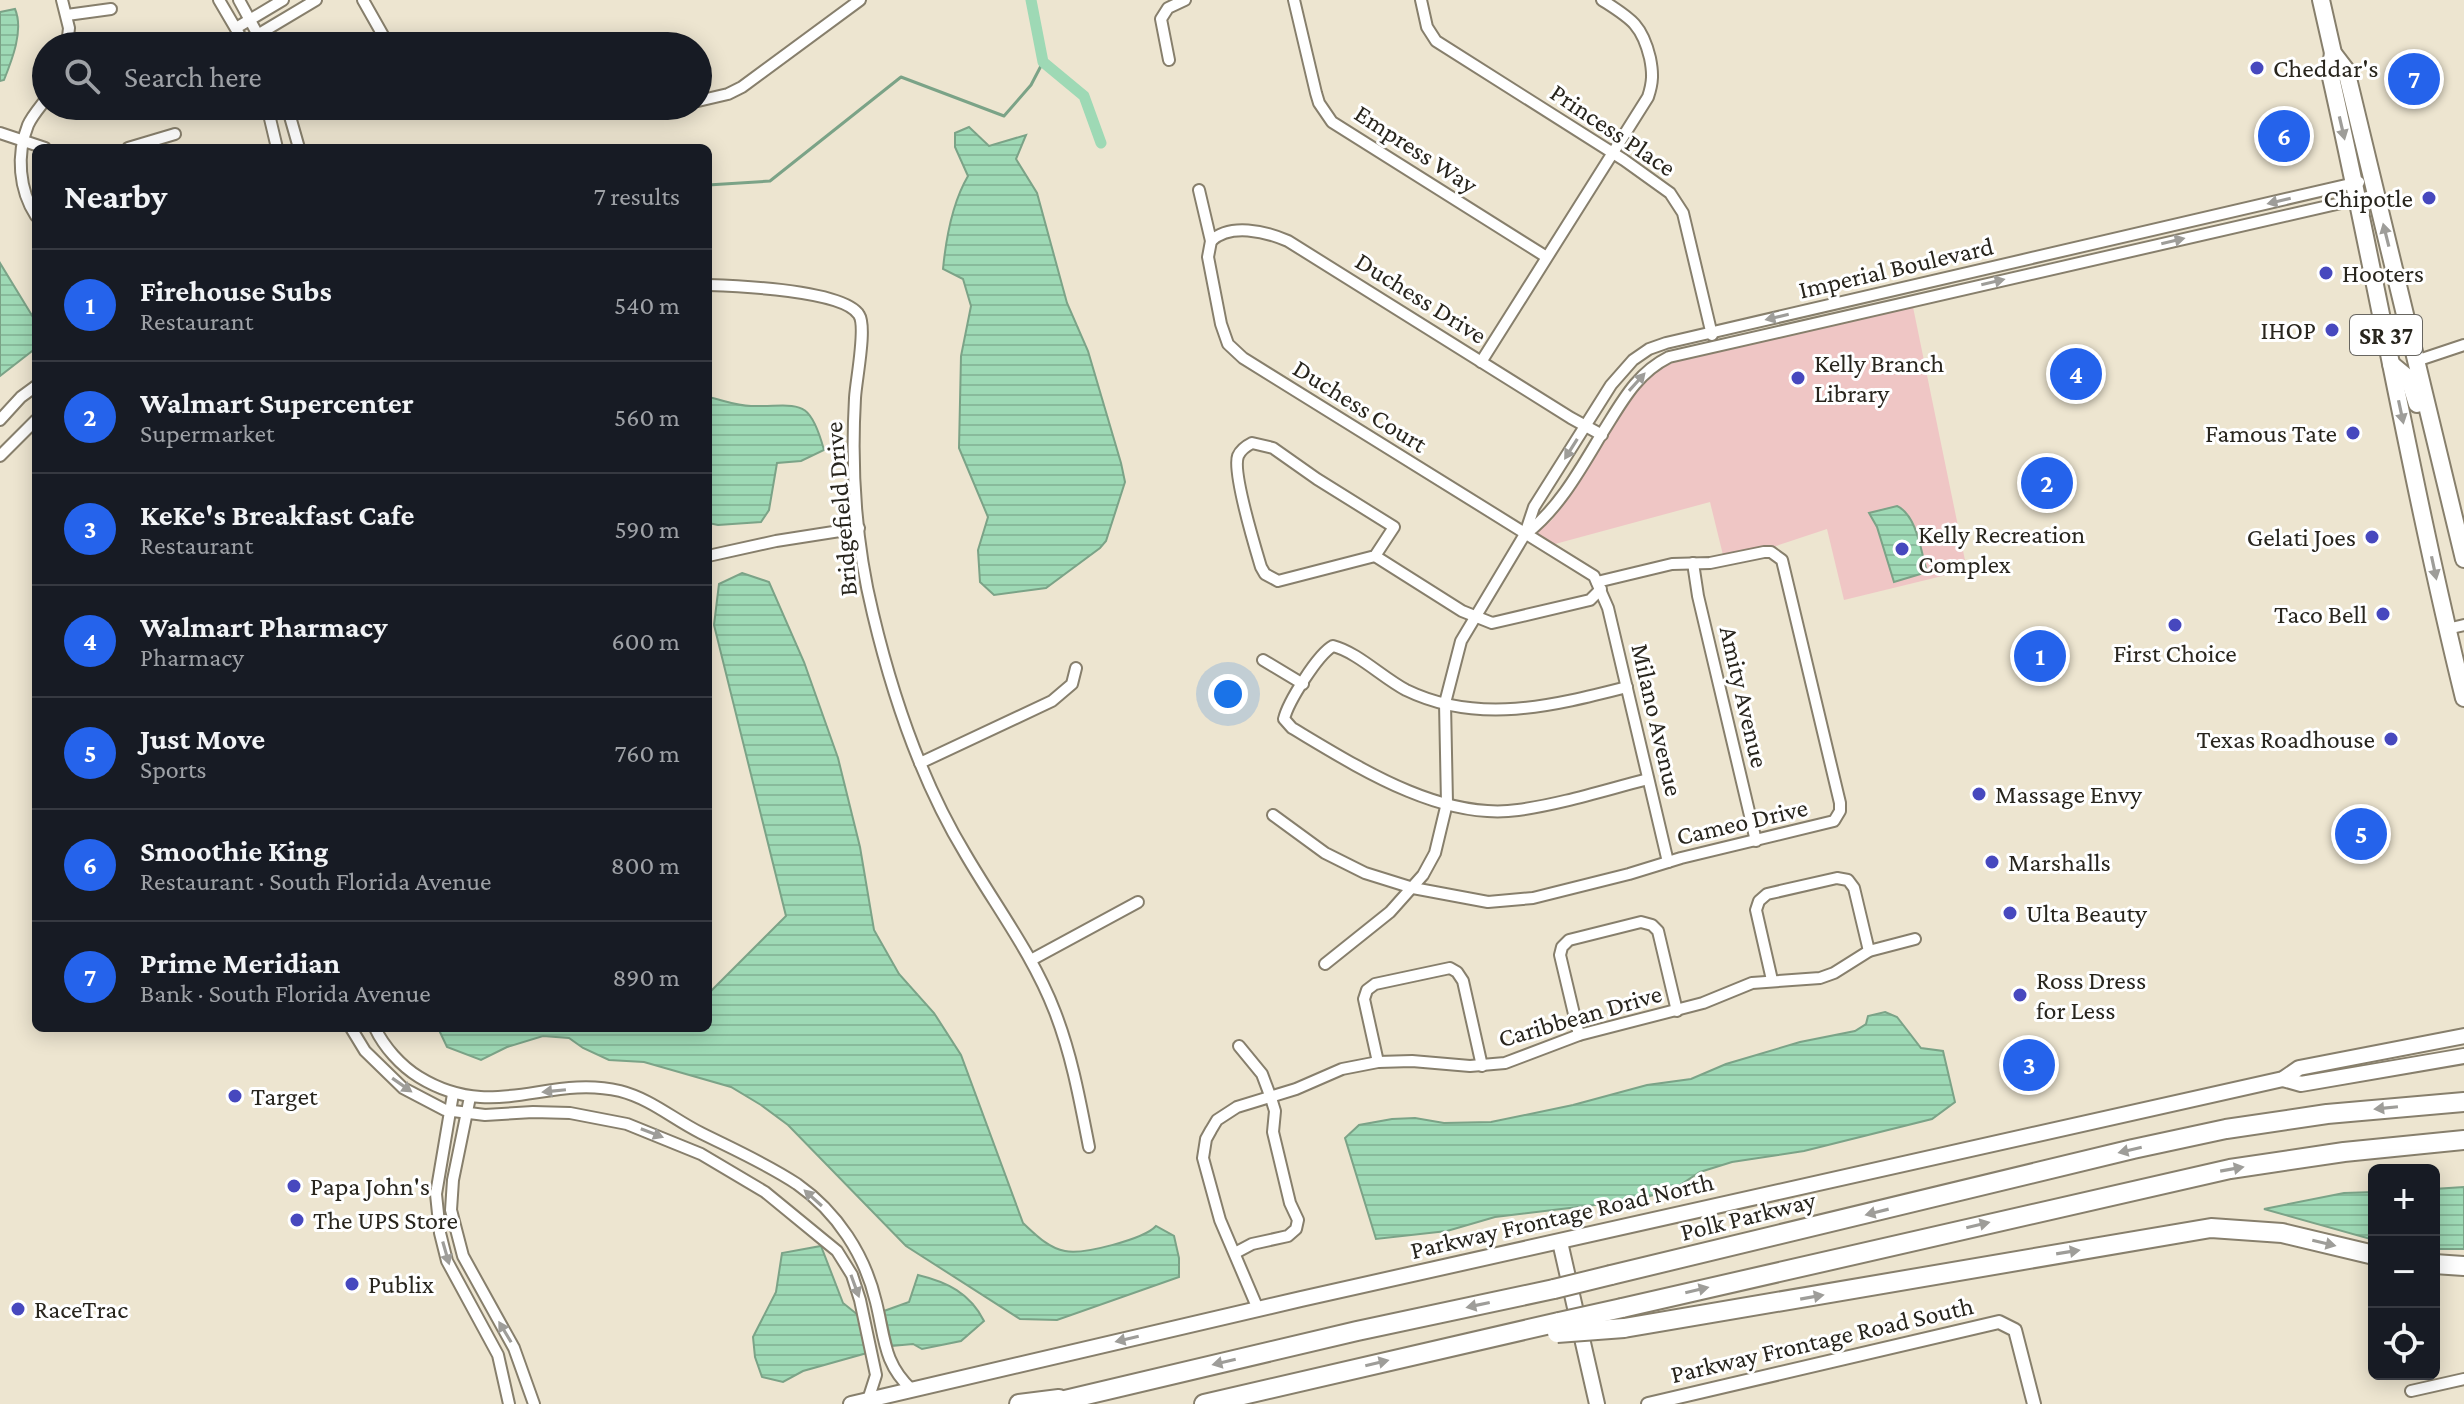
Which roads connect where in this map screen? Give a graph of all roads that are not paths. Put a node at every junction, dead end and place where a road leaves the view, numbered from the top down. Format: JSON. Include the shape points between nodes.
{"nodes":[{"id":1,"x":62,"y":0,"type":"edge"},
{"id":2,"x":219,"y":0,"type":"edge"},
{"id":3,"x":239,"y":0,"type":"edge"},
{"id":4,"x":283,"y":0,"type":"edge"},
{"id":5,"x":363,"y":0,"type":"edge"},
{"id":6,"x":860,"y":0,"type":"edge"},
{"id":7,"x":1185,"y":0,"type":"edge"},
{"id":8,"x":1294,"y":0,"type":"edge"},
{"id":9,"x":1421,"y":0,"type":"edge"},
{"id":10,"x":1602,"y":0,"type":"edge"},
{"id":11,"x":2321,"y":0,"type":"edge"},
{"id":12,"x":310,"y":2,"type":"edge"},
{"id":13,"x":111,"y":9,"type":"dead end"},
{"id":14,"x":67,"y":15,"type":"junction"},
{"id":15,"x":251,"y":19,"type":"junction"},
{"id":16,"x":236,"y":28,"type":"junction"},
{"id":17,"x":67,"y":32,"type":"edge"},
{"id":18,"x":238,"y":32,"type":"edge"},
{"id":19,"x":258,"y":32,"type":"edge"},
{"id":20,"x":264,"y":32,"type":"edge"},
{"id":21,"x":381,"y":32,"type":"edge"},
{"id":22,"x":2333,"y":53,"type":"junction"},
{"id":23,"x":1169,"y":60,"type":"dead end"},
{"id":24,"x":712,"y":97,"type":"edge"},
{"id":25,"x":32,"y":120,"type":"edge"},
{"id":26,"x":270,"y":120,"type":"edge"},
{"id":27,"x":291,"y":120,"type":"edge"},
{"id":28,"x":0,"y":133,"type":"edge"},
{"id":29,"x":175,"y":134,"type":"dead end"},
{"id":30,"x":25,"y":141,"type":"junction"},
{"id":31,"x":34,"y":144,"type":"edge"},
{"id":32,"x":141,"y":144,"type":"edge"},
{"id":33,"x":276,"y":144,"type":"edge"},
{"id":34,"x":298,"y":144,"type":"edge"},
{"id":35,"x":1611,"y":152,"type":"junction"},
{"id":36,"x":2374,"y":187,"type":"junction"},
{"id":37,"x":1199,"y":190,"type":"dead end"},
{"id":38,"x":2357,"y":191,"type":"junction"},
{"id":39,"x":32,"y":209,"type":"edge"},
{"id":40,"x":1211,"y":241,"type":"junction"},
{"id":41,"x":1545,"y":256,"type":"junction"},
{"id":42,"x":712,"y":285,"type":"edge"},
{"id":43,"x":1711,"y":332,"type":"junction"},
{"id":44,"x":1714,"y":345,"type":"junction"},
{"id":45,"x":2464,"y":345,"type":"edge"},
{"id":46,"x":2416,"y":361,"type":"junction"},
{"id":47,"x":1481,"y":362,"type":"junction"},
{"id":48,"x":2391,"y":364,"type":"junction"},
{"id":49,"x":32,"y":389,"type":"edge"},
{"id":50,"x":0,"y":420,"type":"edge"},
{"id":51,"x":32,"y":424,"type":"edge"},
{"id":52,"x":1585,"y":426,"type":"junction"},
{"id":53,"x":1602,"y":435,"type":"junction"},
{"id":54,"x":0,"y":456,"type":"edge"},
{"id":55,"x":2440,"y":457,"type":"junction"},
{"id":56,"x":859,"y":528,"type":"junction"},
{"id":57,"x":1525,"y":534,"type":"junction"},
{"id":58,"x":712,"y":555,"type":"edge"},
{"id":59,"x":1375,"y":556,"type":"junction"},
{"id":60,"x":2464,"y":559,"type":"edge"},
{"id":61,"x":1693,"y":563,"type":"junction"},
{"id":62,"x":1599,"y":585,"type":"junction"},
{"id":63,"x":1475,"y":618,"type":"junction"},
{"id":64,"x":2464,"y":625,"type":"edge"},
{"id":65,"x":2447,"y":629,"type":"junction"},
{"id":66,"x":1263,"y":660,"type":"dead end"},
{"id":67,"x":1076,"y":668,"type":"dead end"},
{"id":68,"x":1303,"y":684,"type":"junction"},
{"id":69,"x":1627,"y":687,"type":"junction"},
{"id":70,"x":2464,"y":698,"type":"edge"},
{"id":71,"x":1445,"y":703,"type":"junction"},
{"id":72,"x":920,"y":763,"type":"junction"},
{"id":73,"x":1648,"y":779,"type":"junction"},
{"id":74,"x":1447,"y":803,"type":"junction"},
{"id":75,"x":1273,"y":815,"type":"dead end"},
{"id":76,"x":1756,"y":841,"type":"junction"},
{"id":77,"x":1668,"y":862,"type":"junction"},
{"id":78,"x":1413,"y":888,"type":"junction"},
{"id":79,"x":1138,"y":902,"type":"dead end"},
{"id":80,"x":1915,"y":939,"type":"dead end"},
{"id":81,"x":1869,"y":951,"type":"junction"},
{"id":82,"x":1031,"y":960,"type":"junction"},
{"id":83,"x":1325,"y":964,"type":"dead end"},
{"id":84,"x":1772,"y":980,"type":"junction"},
{"id":85,"x":1677,"y":1011,"type":"junction"},
{"id":86,"x":353,"y":1032,"type":"edge"},
{"id":87,"x":378,"y":1032,"type":"edge"},
{"id":88,"x":1579,"y":1035,"type":"junction"},
{"id":89,"x":2464,"y":1036,"type":"edge"},
{"id":90,"x":1239,"y":1046,"type":"dead end"},
{"id":91,"x":2464,"y":1056,"type":"edge"},
{"id":92,"x":1378,"y":1062,"type":"junction"},
{"id":93,"x":1482,"y":1066,"type":"junction"},
{"id":94,"x":2283,"y":1079,"type":"junction"},
{"id":95,"x":453,"y":1094,"type":"junction"},
{"id":96,"x":470,"y":1097,"type":"junction"},
{"id":97,"x":1271,"y":1098,"type":"junction"},
{"id":98,"x":2464,"y":1102,"type":"edge"},
{"id":99,"x":450,"y":1112,"type":"junction"},
{"id":100,"x":467,"y":1114,"type":"junction"},
{"id":101,"x":2464,"y":1140,"type":"edge"},
{"id":102,"x":1089,"y":1147,"type":"dead end"},
{"id":103,"x":1560,"y":1242,"type":"junction"},
{"id":104,"x":1235,"y":1253,"type":"junction"},
{"id":105,"x":2368,"y":1254,"type":"edge"},
{"id":106,"x":2440,"y":1264,"type":"edge"},
{"id":107,"x":2464,"y":1266,"type":"edge"},
{"id":108,"x":1258,"y":1309,"type":"junction"},
{"id":109,"x":1558,"y":1328,"type":"junction"},
{"id":110,"x":2464,"y":1379,"type":"edge"},
{"id":111,"x":912,"y":1390,"type":"junction"},
{"id":112,"x":2411,"y":1391,"type":"dead end"},
{"id":113,"x":1081,"y":1396,"type":"junction"},
{"id":114,"x":868,"y":1400,"type":"junction"},
{"id":115,"x":509,"y":1404,"type":"edge"},
{"id":116,"x":534,"y":1404,"type":"edge"},
{"id":117,"x":851,"y":1404,"type":"edge"},
{"id":118,"x":1019,"y":1404,"type":"edge"},
{"id":119,"x":1048,"y":1404,"type":"edge"},
{"id":120,"x":1204,"y":1404,"type":"edge"},
{"id":121,"x":1597,"y":1404,"type":"edge"},
{"id":122,"x":1648,"y":1404,"type":"edge"},
{"id":123,"x":2034,"y":1404,"type":"edge"}],
"edges":[{"from":1,"to":14,"type":"street"},
{"from":2,"to":16,"type":"street"},
{"from":3,"to":15,"type":"street"},
{"from":4,"to":15,"type":"street"},
{"from":5,"to":21,"type":"street"},
{"from":6,"to":24,"type":"street","via":[[742,87]]},
{"from":7,"to":23,"type":"street","via":[[1165,10],[1161,19]]},
{"from":8,"to":41,"type":"street","name":"Empress Way","via":[[1319,103],[1332,122]]},
{"from":9,"to":35,"type":"street","name":"Princess Place","via":[[1436,41]]},
{"from":10,"to":35,"type":"street","via":[[1641,30],[1653,72],[1648,97]]},
{"from":11,"to":22,"type":"main road","number":"SR 37"},
{"from":12,"to":20,"type":"street"},
{"from":13,"to":14,"type":"street"},
{"from":14,"to":17,"type":"street"},
{"from":15,"to":16,"type":"street"},
{"from":15,"to":19,"type":"street"},
{"from":16,"to":18,"type":"street"},
{"from":22,"to":36,"type":"main road","number":"SR 37","via":[[2346,70]]},
{"from":22,"to":38,"type":"main road","number":"SR 37","one_way":true,"via":[[2330,73]]},
{"from":25,"to":30,"type":"street"},
{"from":26,"to":33,"type":"street"},
{"from":27,"to":34,"type":"street"},
{"from":28,"to":30,"type":"street"},
{"from":29,"to":32,"type":"street"},
{"from":30,"to":31,"type":"street"},
{"from":30,"to":39,"type":"street","via":[[21,180]]},
{"from":35,"to":41,"type":"street"},
{"from":35,"to":43,"type":"street","name":"Princess Place","via":[[1663,187],[1683,213]]},
{"from":36,"to":38,"type":"street","name":"Imperial Boulevard"},
{"from":36,"to":38,"type":"street","name":"Imperial Boulevard"},
{"from":46,"to":36,"type":"main road","number":"SR 37","one_way":true},
{"from":37,"to":40,"type":"street","name":"Duchess Court"},
{"from":38,"to":43,"type":"street","name":"Imperial Boulevard","one_way":true},
{"from":44,"to":38,"type":"street","name":"Imperial Boulevard","one_way":true},
{"from":38,"to":48,"type":"main road","number":"SR 37"},
{"from":40,"to":47,"type":"street","name":"Duchess Drive","via":[[1220,233],[1241,231],[1288,241]]},
{"from":40,"to":57,"type":"street","name":"Duchess Court","via":[[1208,257],[1223,334],[1234,350]]},
{"from":41,"to":47,"type":"street"},
{"from":42,"to":56,"type":"street","name":"Bridgefield Drive","via":[[795,292],[841,302],[858,312],[862,325],[854,424]]},
{"from":43,"to":44,"type":"street","name":"Princess Place"},
{"from":43,"to":52,"type":"street","name":"Imperial Boulevard","via":[[1649,349],[1633,360]]},
{"from":53,"to":44,"type":"street","name":"Imperial Boulevard","one_way":true,"via":[[1632,386],[1651,367]]},
{"from":45,"to":46,"type":"street"},
{"from":46,"to":55,"type":"main road","number":"SR 37"},
{"from":47,"to":52,"type":"street","name":"Duchess Drive"},
{"from":48,"to":55,"type":"main road","via":[[2409,379],[2422,425]]},
{"from":48,"to":65,"type":"main road","number":"SR 37","one_way":true},
{"from":49,"to":50,"type":"street"},
{"from":51,"to":54,"type":"street"},
{"from":52,"to":53,"type":"street","name":"Duchess Drive"},
{"from":52,"to":57,"type":"street","name":"Imperial Boulevard","one_way":true,"via":[[1534,507]]},
{"from":53,"to":57,"type":"street","name":"Imperial Boulevard","via":[[1548,516]]},
{"from":55,"to":60,"type":"main road","number":"SR 37"},
{"from":56,"to":58,"type":"street"},
{"from":56,"to":72,"type":"street","name":"Bridgefield Drive","via":[[884,657]]},
{"from":57,"to":62,"type":"street","name":"Duchess Court","via":[[1594,576]]},
{"from":57,"to":63,"type":"street","name":"Imperial Boulevard"},
{"from":59,"to":59,"type":"street","via":[[1394,527],[1273,448],[1252,443],[1242,450],[1237,466],[1265,574],[1278,581]]},
{"from":59,"to":63,"type":"street"},
{"from":61,"to":62,"type":"street","name":"Cameo Drive"},
{"from":61,"to":76,"type":"street","name":"Amity Avenue"},
{"from":61,"to":76,"type":"street","name":"Cameo Drive","via":[[1764,552],[1782,560],[1840,803],[1838,817],[1828,824]]},
{"from":62,"to":63,"type":"street","name":"Cameo Drive","via":[[1590,600],[1501,623]]},
{"from":62,"to":69,"type":"street","name":"Milano Avenue"},
{"from":63,"to":71,"type":"street","name":"Imperial Boulevard","via":[[1461,641]]},
{"from":64,"to":65,"type":"street"},
{"from":65,"to":70,"type":"main road","number":"SR 37"},
{"from":66,"to":68,"type":"street"},
{"from":67,"to":72,"type":"street","via":[[1072,684],[1052,701]]},
{"from":68,"to":71,"type":"street","via":[[1326,650],[1337,647],[1408,691]]},
{"from":68,"to":74,"type":"street","via":[[1284,719],[1292,728],[1391,785]]},
{"from":69,"to":71,"type":"street","via":[[1507,711]]},
{"from":69,"to":73,"type":"street","name":"Milano Avenue"},
{"from":71,"to":74,"type":"street","name":"Imperial Boulevard"},
{"from":72,"to":82,"type":"street","name":"Bridgefield Drive","via":[[966,855]]},
{"from":73,"to":74,"type":"street","via":[[1516,810],[1463,809]]},
{"from":73,"to":77,"type":"street","name":"Milano Avenue"},
{"from":74,"to":78,"type":"street","name":"Imperial Boulevard","via":[[1435,853]]},
{"from":75,"to":78,"type":"street","name":"Cameo Drive","via":[[1343,863]]},
{"from":76,"to":77,"type":"street","name":"Cameo Drive"},
{"from":77,"to":78,"type":"street","name":"Cameo Drive","via":[[1507,902],[1472,901]]},
{"from":78,"to":83,"type":"street","name":"Imperial Boulevard"},
{"from":79,"to":82,"type":"street"},
{"from":80,"to":81,"type":"street","name":"Caribbean Drive"},
{"from":81,"to":84,"type":"street","name":"Caribbean Drive","via":[[1820,978]]},
{"from":81,"to":84,"type":"street","via":[[1848,880],[1767,894],[1756,910]]},
{"from":82,"to":102,"type":"street","name":"Bridgefield Drive","via":[[1067,1046]]},
{"from":84,"to":85,"type":"street","name":"Caribbean Drive"},
{"from":85,"to":88,"type":"street","name":"Caribbean Drive"},
{"from":85,"to":88,"type":"street","via":[[1658,931],[1641,922],[1569,940],[1562,947]]},
{"from":86,"to":99,"type":"street","one_way":true,"via":[[403,1088]]},
{"from":87,"to":95,"type":"street","via":[[410,1071]]},
{"from":88,"to":93,"type":"street","name":"Caribbean Drive","via":[[1519,1059]]},
{"from":89,"to":94,"type":"main road","name":"Parkway Frontage Road North","via":[[2299,1068]]},
{"from":90,"to":97,"type":"street","via":[[1262,1074]]},
{"from":91,"to":94,"type":"main road","name":"Parkway Frontage Road North","via":[[2301,1084]]},
{"from":92,"to":93,"type":"street","name":"Caribbean Drive"},
{"from":92,"to":93,"type":"street","via":[[1364,999],[1367,990],[1450,968],[1463,981]]},
{"from":92,"to":97,"type":"street","name":"Caribbean Drive","via":[[1342,1069]]},
{"from":94,"to":103,"type":"main road","name":"Parkway Frontage Road North"},
{"from":95,"to":96,"type":"street"},
{"from":95,"to":99,"type":"street"},
{"from":96,"to":100,"type":"street"},
{"from":111,"to":96,"type":"street","one_way":true,"via":[[891,1365],[871,1281],[850,1240],[827,1211],[779,1172],[622,1092],[591,1088]]},
{"from":97,"to":104,"type":"street","name":"Caribbean Drive","via":[[1227,1113],[1206,1139],[1205,1170]]},
{"from":97,"to":104,"type":"street","via":[[1273,1132],[1297,1226],[1288,1236]]},
{"from":98,"to":113,"type":"highway","name":"Polk Parkway","one_way":true,"bridge":true,"via":[[2226,1129]]},
{"from":99,"to":100,"type":"street"},
{"from":99,"to":115,"type":"street","one_way":true,"via":[[436,1194],[440,1233],[447,1261],[498,1355]]},
{"from":100,"to":114,"type":"street","one_way":true,"via":[[570,1113],[598,1118],[701,1154],[765,1192],[837,1251],[852,1275],[876,1375]]},
{"from":116,"to":100,"type":"street","one_way":true,"via":[[514,1348],[463,1256],[456,1232],[451,1193]]},
{"from":109,"to":101,"type":"highway","one_way":true,"bridge":true,"via":[[1622,1308],[2216,1172]]},
{"from":103,"to":108,"type":"main road","name":"Parkway Frontage Road North"},
{"from":103,"to":121,"type":"main road"},
{"from":104,"to":108,"type":"street","name":"Caribbean Drive"},
{"from":109,"to":105,"type":"highway","one_way":true,"bridge":true,"via":[[1624,1328],[2211,1228],[2282,1233]]},
{"from":106,"to":107,"type":"highway"},
{"from":108,"to":111,"type":"main road","name":"Parkway Frontage Road North","one_way":true},
{"from":120,"to":109,"type":"highway","one_way":true,"via":[[1478,1339]]},
{"from":110,"to":112,"type":"street"},
{"from":111,"to":114,"type":"main road","name":"Parkway Frontage Road North"},
{"from":113,"to":118,"type":"highway"},
{"from":113,"to":119,"type":"highway","name":"Polk Parkway"},
{"from":114,"to":117,"type":"main road","name":"Parkway Frontage Road North"},
{"from":122,"to":123,"type":"street","name":"Parkway Frontage Road South","via":[[1999,1322],[2015,1330]]}]}
